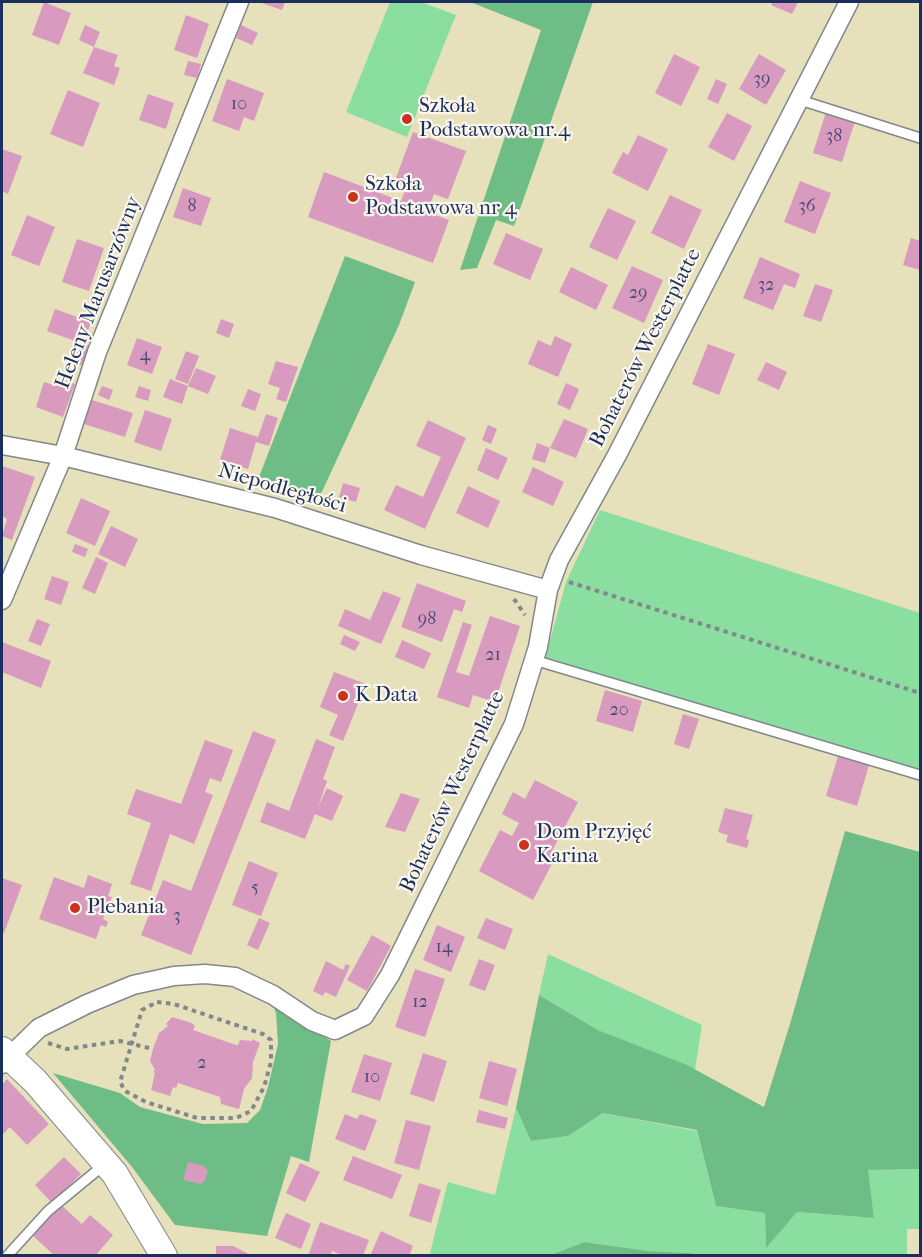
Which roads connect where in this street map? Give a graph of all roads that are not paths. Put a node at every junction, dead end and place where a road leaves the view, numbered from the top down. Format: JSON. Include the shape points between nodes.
{"nodes":[{"id":1,"x":239,"y":2,"type":"edge"},
{"id":2,"x":849,"y":2,"type":"edge"},
{"id":3,"x":800,"y":100,"type":"junction"},
{"id":4,"x":921,"y":138,"type":"edge"},
{"id":5,"x":2,"y":445,"type":"edge"},
{"id":6,"x":63,"y":456,"type":"junction"},
{"id":7,"x":548,"y":590,"type":"junction"},
{"id":8,"x":2,"y":600,"type":"edge"},
{"id":9,"x":534,"y":660,"type":"junction"},
{"id":10,"x":921,"y":775,"type":"edge"},
{"id":11,"x":4,"y":1057,"type":"edge"},
{"id":12,"x":106,"y":1162,"type":"junction"},
{"id":13,"x":7,"y":1256,"type":"edge"},
{"id":14,"x":164,"y":1256,"type":"edge"}],
"edges":[{"from":1,"to":6,"type":"street","name":"Heleny Marusarzówny","via":[[97,352]]},
{"from":2,"to":3,"type":"street","name":"Bohaterów Westerplatte"},
{"from":3,"to":4,"type":"lane"},
{"from":3,"to":7,"type":"street","name":"Bohaterów Westerplatte","via":[[559,560]]},
{"from":5,"to":6,"type":"street","name":"Niepodległości"},
{"from":6,"to":7,"type":"street","name":"Niepodległości","via":[[275,508],[421,555]]},
{"from":6,"to":8,"type":"street","name":"Heleny Marusarzówny"},
{"from":7,"to":9,"type":"street","name":"Bohaterów Westerplatte"},
{"from":9,"to":10,"type":"lane"},
{"from":9,"to":11,"type":"street","name":"Bohaterów Westerplatte","via":[[514,724],[390,975],[364,1016],[335,1030],[312,1021],[273,994],[235,976],[174,976],[133,985],[87,1004],[39,1028]]},
{"from":11,"to":12,"type":"main road","via":[[35,1081]]},
{"from":12,"to":13,"type":"lane","via":[[48,1210]]},
{"from":12,"to":14,"type":"main road"}]}
